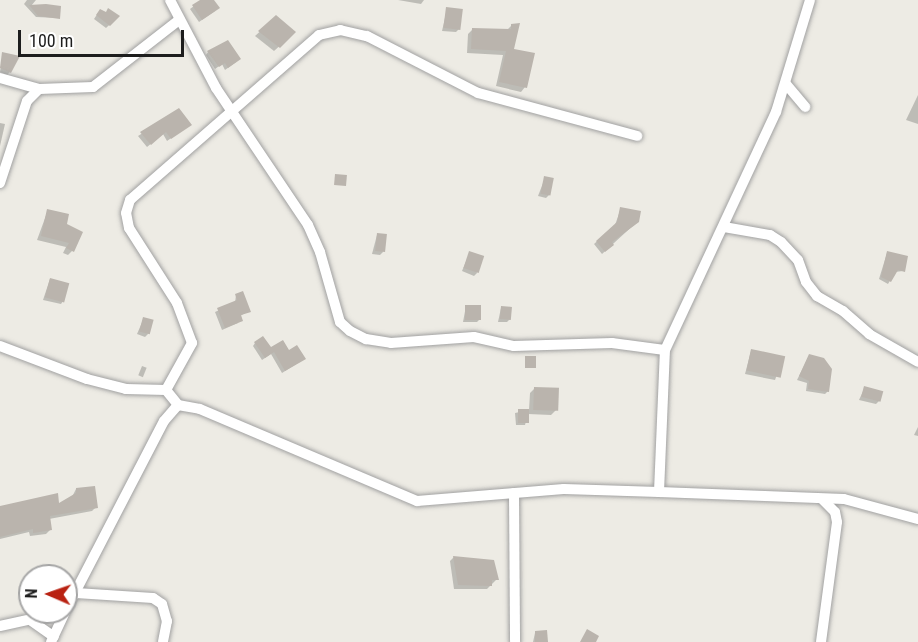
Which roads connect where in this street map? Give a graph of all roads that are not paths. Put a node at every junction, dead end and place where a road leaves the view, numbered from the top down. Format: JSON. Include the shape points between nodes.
{"nodes":[{"id":1,"x":170,"y":0,"type":"edge"},
{"id":2,"x":810,"y":0,"type":"edge"},
{"id":3,"x":179,"y":20,"type":"junction"},
{"id":4,"x":0,"y":78,"type":"edge"},
{"id":5,"x":786,"y":84,"type":"junction"},
{"id":6,"x":39,"y":89,"type":"junction"},
{"id":7,"x":805,"y":107,"type":"dead end"},
{"id":8,"x":232,"y":112,"type":"junction"},
{"id":9,"x":637,"y":136,"type":"dead end"},
{"id":10,"x":0,"y":183,"type":"edge"},
{"id":11,"x":724,"y":228,"type":"junction"},
{"id":12,"x":0,"y":346,"type":"edge"},
{"id":13,"x":665,"y":350,"type":"junction"},
{"id":14,"x":918,"y":363,"type":"edge"},
{"id":15,"x":166,"y":390,"type":"junction"},
{"id":16,"x":178,"y":405,"type":"junction"},
{"id":17,"x":659,"y":492,"type":"junction"},
{"id":18,"x":514,"y":493,"type":"junction"},
{"id":19,"x":822,"y":499,"type":"junction"},
{"id":20,"x":918,"y":519,"type":"edge"},
{"id":21,"x":78,"y":589,"type":"edge"},
{"id":22,"x":78,"y":593,"type":"edge"},
{"id":23,"x":18,"y":622,"type":"edge"},
{"id":24,"x":34,"y":624,"type":"edge"},
{"id":25,"x":59,"y":624,"type":"edge"},
{"id":26,"x":0,"y":626,"type":"edge"},
{"id":27,"x":52,"y":640,"type":"edge"},
{"id":28,"x":163,"y":642,"type":"edge"},
{"id":29,"x":515,"y":642,"type":"edge"},
{"id":30,"x":821,"y":642,"type":"edge"}],
"edges":[{"from":1,"to":3,"type":"street"},
{"from":2,"to":5,"type":"street"},
{"from":3,"to":6,"type":"street","via":[[93,87]]},
{"from":3,"to":8,"type":"street"},
{"from":4,"to":6,"type":"street"},
{"from":5,"to":7,"type":"street"},
{"from":5,"to":11,"type":"street"},
{"from":6,"to":10,"type":"street","via":[[27,101]]},
{"from":8,"to":9,"type":"street","via":[[319,34],[340,30],[367,36],[478,93]]},
{"from":8,"to":13,"type":"street","via":[[308,225],[340,322],[350,331],[366,339],[391,343],[474,337],[514,346],[612,344]]},
{"from":8,"to":15,"type":"street","via":[[129,200],[129,228],[177,303],[192,343]]},
{"from":11,"to":13,"type":"street"},
{"from":11,"to":14,"type":"street","via":[[770,235],[781,242],[798,260],[806,282],[817,296]]},
{"from":12,"to":15,"type":"street","via":[[87,379],[126,389]]},
{"from":13,"to":17,"type":"street"},
{"from":15,"to":16,"type":"street"},
{"from":16,"to":18,"type":"street","via":[[200,409],[417,501]]},
{"from":16,"to":21,"type":"street","via":[[164,421]]},
{"from":17,"to":18,"type":"street","via":[[564,489]]},
{"from":17,"to":19,"type":"street"},
{"from":18,"to":29,"type":"street"},
{"from":19,"to":20,"type":"street","via":[[844,499]]},
{"from":19,"to":30,"type":"street","via":[[836,512],[837,522]]},
{"from":22,"to":28,"type":"street","via":[[153,598],[162,604],[167,621]]},
{"from":23,"to":26,"type":"street"},
{"from":24,"to":27,"type":"street"},
{"from":25,"to":27,"type":"street"}]}
